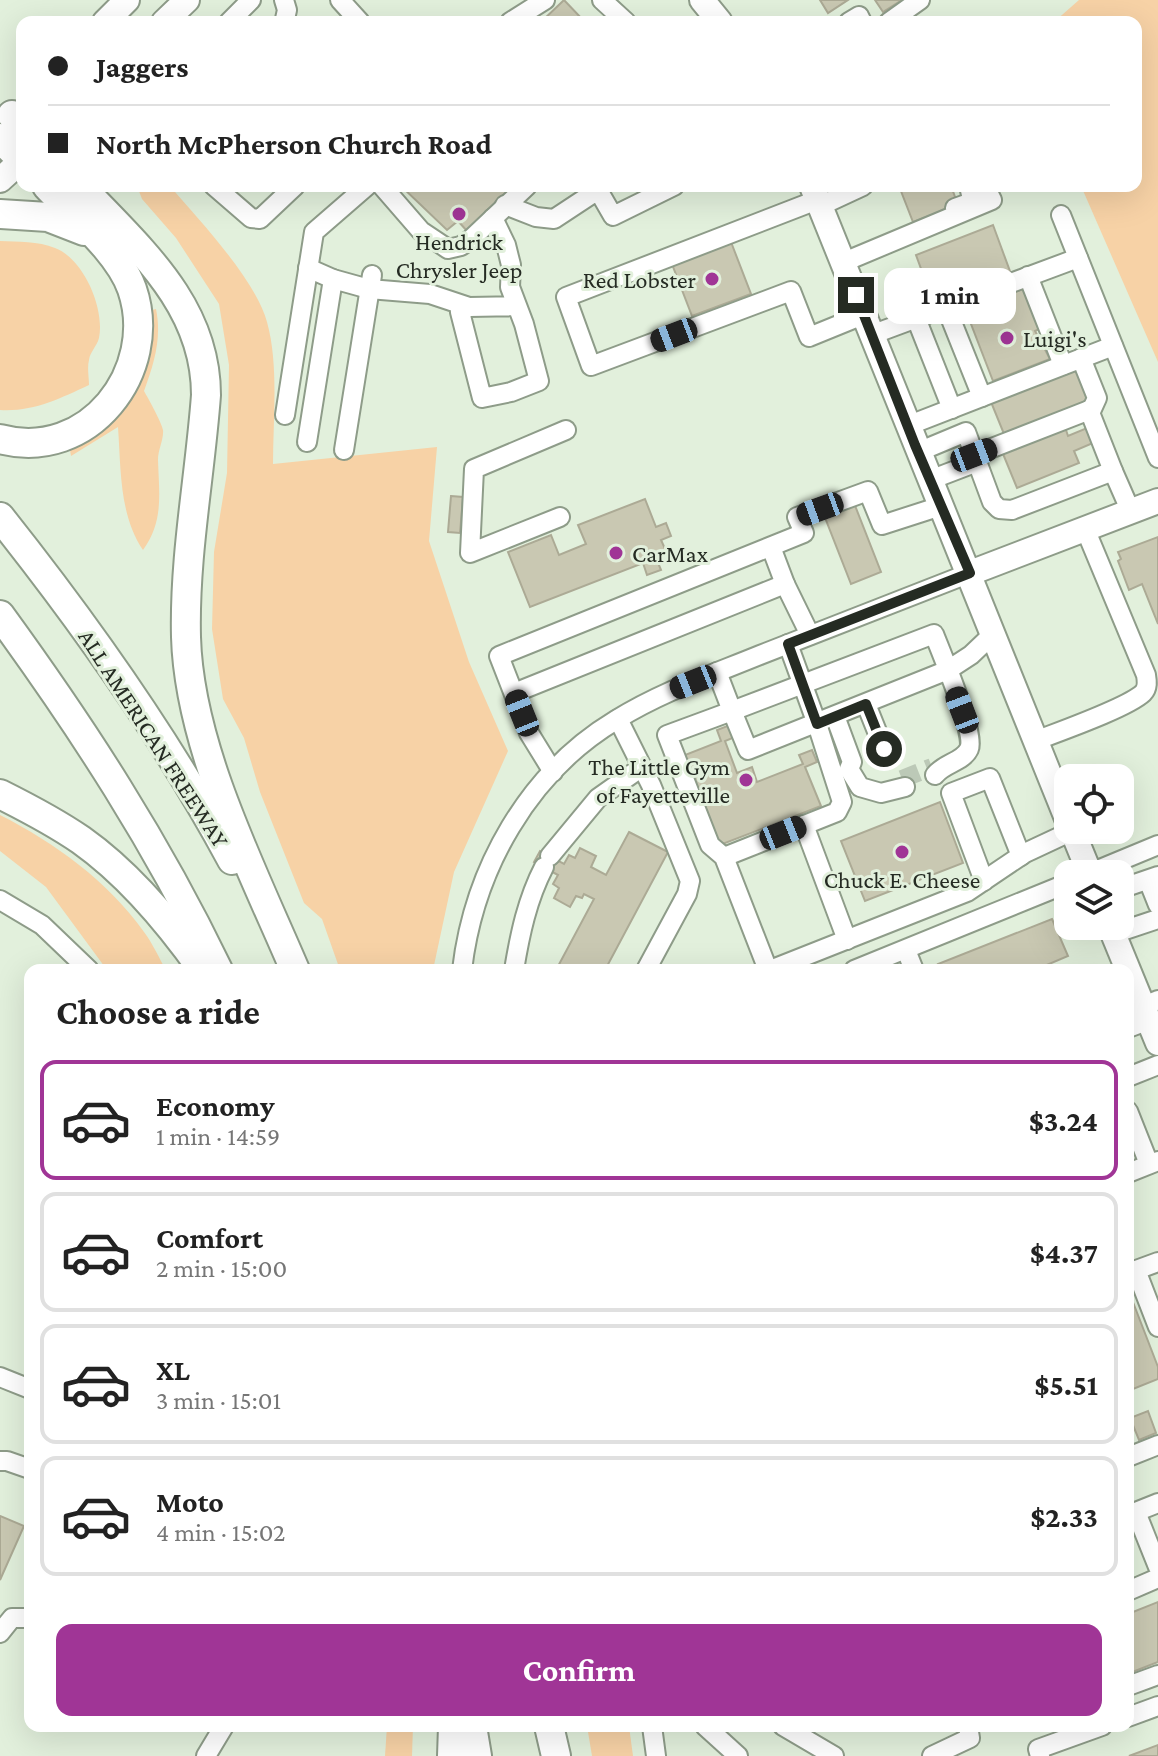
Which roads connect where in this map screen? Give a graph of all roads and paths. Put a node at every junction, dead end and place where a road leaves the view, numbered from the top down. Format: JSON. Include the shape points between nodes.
{"nodes":[{"id":1,"x":127,"y":0,"type":"edge"},
{"id":2,"x":187,"y":0,"type":"edge"},
{"id":3,"x":340,"y":0,"type":"edge"},
{"id":4,"x":545,"y":0,"type":"edge"},
{"id":5,"x":602,"y":0,"type":"edge"},
{"id":6,"x":702,"y":0,"type":"edge"},
{"id":7,"x":920,"y":0,"type":"edge"},
{"id":8,"x":111,"y":16,"type":"edge"},
{"id":9,"x":170,"y":16,"type":"edge"},
{"id":10,"x":355,"y":16,"type":"edge"},
{"id":11,"x":520,"y":16,"type":"edge"},
{"id":12,"x":619,"y":16,"type":"edge"},
{"id":13,"x":715,"y":16,"type":"edge"},
{"id":14,"x":897,"y":16,"type":"edge"},
{"id":15,"x":16,"y":165,"type":"edge"},
{"id":16,"x":0,"y":180,"type":"edge"},
{"id":17,"x":53,"y":192,"type":"edge"},
{"id":18,"x":85,"y":192,"type":"edge"},
{"id":19,"x":221,"y":192,"type":"edge"},
{"id":20,"x":289,"y":192,"type":"edge"},
{"id":21,"x":360,"y":192,"type":"edge"},
{"id":22,"x":387,"y":192,"type":"edge"},
{"id":23,"x":521,"y":192,"type":"edge"},
{"id":24,"x":595,"y":192,"type":"edge"},
{"id":25,"x":599,"y":192,"type":"edge"},
{"id":26,"x":662,"y":192,"type":"edge"},
{"id":27,"x":840,"y":192,"type":"edge"},
{"id":28,"x":971,"y":192,"type":"edge"},
{"id":29,"x":988,"y":192,"type":"edge"},
{"id":30,"x":816,"y":198,"type":"edge"},
{"id":31,"x":499,"y":212,"type":"junction"},
{"id":32,"x":0,"y":214,"type":"edge"},
{"id":33,"x":1061,"y":215,"type":"dead end"},
{"id":34,"x":99,"y":242,"type":"junction"},
{"id":35,"x":891,"y":243,"type":"junction"},
{"id":36,"x":1078,"y":258,"type":"junction"},
{"id":37,"x":844,"y":262,"type":"junction"},
{"id":38,"x":308,"y":268,"type":"junction"},
{"id":39,"x":1028,"y":276,"type":"junction"},
{"id":40,"x":333,"y":279,"type":"junction"},
{"id":41,"x":371,"y":282,"type":"junction"},
{"id":42,"x":517,"y":306,"type":"junction"},
{"id":43,"x":469,"y":307,"type":"junction"},
{"id":44,"x":946,"y":307,"type":"junction"},
{"id":45,"x":916,"y":318,"type":"junction"},
{"id":46,"x":867,"y":325,"type":"junction"},
{"id":47,"x":1113,"y":346,"type":"junction"},
{"id":48,"x":1081,"y":358,"type":"junction"},
{"id":49,"x":1063,"y":365,"type":"junction"},
{"id":50,"x":982,"y":397,"type":"junction"},
{"id":51,"x":952,"y":409,"type":"junction"},
{"id":52,"x":1089,"y":410,"type":"junction"},
{"id":53,"x":285,"y":415,"type":"dead end"},
{"id":54,"x":907,"y":426,"type":"junction"},
{"id":55,"x":566,"y":430,"type":"dead end"},
{"id":56,"x":0,"y":439,"type":"edge"},
{"id":57,"x":307,"y":442,"type":"dead end"},
{"id":58,"x":344,"y":450,"type":"dead end"},
{"id":59,"x":918,"y":452,"type":"junction"},
{"id":60,"x":976,"y":458,"type":"junction"},
{"id":61,"x":1158,"y":458,"type":"edge"},
{"id":62,"x":1113,"y":471,"type":"junction"},
{"id":63,"x":930,"y":480,"type":"junction"},
{"id":64,"x":1158,"y":501,"type":"edge"},
{"id":65,"x":941,"y":506,"type":"junction"},
{"id":66,"x":1131,"y":512,"type":"junction"},
{"id":67,"x":0,"y":517,"type":"edge"},
{"id":68,"x":560,"y":517,"type":"dead end"},
{"id":69,"x":1086,"y":531,"type":"junction"},
{"id":70,"x":771,"y":547,"type":"junction"},
{"id":71,"x":970,"y":573,"type":"junction"},
{"id":72,"x":785,"y":584,"type":"junction"},
{"id":73,"x":0,"y":615,"type":"edge"},
{"id":74,"x":810,"y":635,"type":"junction"},
{"id":75,"x":992,"y":635,"type":"junction"},
{"id":76,"x":788,"y":644,"type":"junction"},
{"id":77,"x":948,"y":670,"type":"junction"},
{"id":78,"x":717,"y":672,"type":"junction"},
{"id":79,"x":803,"y":684,"type":"junction"},
{"id":80,"x":514,"y":693,"type":"junction"},
{"id":81,"x":1151,"y":695,"type":"edge"},
{"id":82,"x":866,"y":704,"type":"junction"},
{"id":83,"x":732,"y":711,"type":"junction"},
{"id":84,"x":835,"y":716,"type":"junction"},
{"id":85,"x":618,"y":719,"type":"junction"},
{"id":86,"x":817,"y":724,"type":"junction"},
{"id":87,"x":1035,"y":741,"type":"junction"},
{"id":88,"x":884,"y":749,"type":"dead end"},
{"id":89,"x":642,"y":767,"type":"junction"},
{"id":90,"x":936,"y":770,"type":"tunnel mouth"},
{"id":91,"x":553,"y":772,"type":"junction"},
{"id":92,"x":903,"y":783,"type":"tunnel mouth"},
{"id":93,"x":1054,"y":787,"type":"edge"},
{"id":94,"x":0,"y":794,"type":"edge"},
{"id":95,"x":804,"y":825,"type":"junction"},
{"id":96,"x":1054,"y":839,"type":"edge"},
{"id":97,"x":1158,"y":845,"type":"edge"},
{"id":98,"x":1021,"y":856,"type":"junction"},
{"id":99,"x":724,"y":857,"type":"junction"},
{"id":100,"x":1122,"y":860,"type":"edge"},
{"id":101,"x":1153,"y":878,"type":"edge"},
{"id":102,"x":984,"y":881,"type":"junction"},
{"id":103,"x":1134,"y":884,"type":"edge"},
{"id":104,"x":1054,"y":889,"type":"edge"},
{"id":105,"x":0,"y":900,"type":"edge"},
{"id":106,"x":1158,"y":905,"type":"edge"},
{"id":107,"x":1158,"y":919,"type":"edge"},
{"id":108,"x":1134,"y":925,"type":"edge"},
{"id":109,"x":847,"y":940,"type":"junction"},
{"id":110,"x":1116,"y":940,"type":"edge"},
{"id":111,"x":906,"y":950,"type":"junction"},
{"id":112,"x":83,"y":964,"type":"edge"},
{"id":113,"x":198,"y":964,"type":"edge"},
{"id":114,"x":215,"y":964,"type":"edge"},
{"id":115,"x":289,"y":964,"type":"edge"},
{"id":116,"x":290,"y":964,"type":"edge"},
{"id":117,"x":463,"y":964,"type":"edge"},
{"id":118,"x":515,"y":964,"type":"edge"},
{"id":119,"x":649,"y":964,"type":"edge"},
{"id":120,"x":767,"y":964,"type":"edge"},
{"id":121,"x":785,"y":964,"type":"edge"},
{"id":122,"x":870,"y":964,"type":"edge"},
{"id":123,"x":912,"y":964,"type":"edge"},
{"id":124,"x":1125,"y":964,"type":"edge"},
{"id":125,"x":1134,"y":986,"type":"edge"},
{"id":126,"x":1147,"y":1019,"type":"edge"},
{"id":127,"x":1158,"y":1065,"type":"edge"},
{"id":128,"x":1134,"y":1075,"type":"edge"},
{"id":129,"x":1134,"y":1123,"type":"edge"},
{"id":130,"x":1154,"y":1162,"type":"edge"},
{"id":131,"x":1134,"y":1170,"type":"edge"},
{"id":132,"x":1158,"y":1262,"type":"edge"},
{"id":133,"x":1134,"y":1271,"type":"edge"},
{"id":134,"x":1134,"y":1276,"type":"edge"},
{"id":135,"x":1158,"y":1327,"type":"edge"},
{"id":136,"x":0,"y":1377,"type":"edge"},
{"id":137,"x":24,"y":1387,"type":"edge"},
{"id":138,"x":1158,"y":1445,"type":"edge"},
{"id":139,"x":1134,"y":1455,"type":"edge"},
{"id":140,"x":0,"y":1461,"type":"edge"},
{"id":141,"x":24,"y":1467,"type":"edge"},
{"id":142,"x":1158,"y":1503,"type":"edge"},
{"id":143,"x":1134,"y":1513,"type":"edge"},
{"id":144,"x":1134,"y":1518,"type":"edge"},
{"id":145,"x":1158,"y":1567,"type":"edge"},
{"id":146,"x":1158,"y":1578,"type":"edge"},
{"id":147,"x":1134,"y":1588,"type":"edge"},
{"id":148,"x":24,"y":1618,"type":"edge"},
{"id":149,"x":0,"y":1633,"type":"edge"},
{"id":150,"x":1158,"y":1675,"type":"edge"},
{"id":151,"x":1134,"y":1684,"type":"edge"},
{"id":152,"x":1158,"y":1706,"type":"edge"},
{"id":153,"x":1134,"y":1715,"type":"edge"},
{"id":154,"x":220,"y":1732,"type":"edge"},
{"id":155,"x":453,"y":1732,"type":"edge"},
{"id":156,"x":473,"y":1732,"type":"edge"},
{"id":157,"x":535,"y":1732,"type":"edge"},
{"id":158,"x":550,"y":1732,"type":"edge"},
{"id":159,"x":653,"y":1732,"type":"edge"},
{"id":160,"x":712,"y":1732,"type":"edge"},
{"id":161,"x":793,"y":1732,"type":"edge"},
{"id":162,"x":969,"y":1732,"type":"edge"},
{"id":163,"x":1085,"y":1732,"type":"edge"},
{"id":164,"x":655,"y":1755,"type":"edge"},
{"id":165,"x":206,"y":1756,"type":"edge"},
{"id":166,"x":452,"y":1756,"type":"edge"},
{"id":167,"x":477,"y":1756,"type":"edge"},
{"id":168,"x":538,"y":1756,"type":"edge"},
{"id":169,"x":556,"y":1756,"type":"edge"},
{"id":170,"x":738,"y":1756,"type":"edge"},
{"id":171,"x":834,"y":1756,"type":"edge"},
{"id":172,"x":932,"y":1756,"type":"edge"},
{"id":173,"x":1040,"y":1756,"type":"edge"}],
"edges":[{"from":1,"to":8,"type":"main road"},
{"from":2,"to":9,"type":"main road"},
{"from":3,"to":10,"type":"street"},
{"from":4,"to":11,"type":"street"},
{"from":5,"to":12,"type":"street"},
{"from":6,"to":13,"type":"main road"},
{"from":7,"to":14,"type":"street"},
{"from":15,"to":16,"type":"main road"},
{"from":17,"to":34,"type":"highway"},
{"from":18,"to":116,"type":"highway","via":[[169,285],[200,344],[206,395],[187,570],[186,640],[195,703],[214,773]]},
{"from":19,"to":20,"type":"street","via":[[251,218],[260,219]]},
{"from":21,"to":38,"type":"street","via":[[314,232]]},
{"from":22,"to":31,"type":"street","via":[[421,231],[448,249],[461,246]]},
{"from":23,"to":31,"type":"street"},
{"from":24,"to":31,"type":"street","via":[[554,219]]},
{"from":25,"to":26,"type":"street","via":[[613,216]]},
{"from":27,"to":30,"type":"street"},
{"from":28,"to":35,"type":"street","via":[[969,203],[906,228]]},
{"from":29,"to":35,"type":"street","via":[[992,200]]},
{"from":30,"to":37,"type":"main road"},
{"from":30,"to":46,"type":"street","via":[[566,297],[591,366],[791,291],[809,337]]},
{"from":31,"to":42,"type":"street"},
{"from":32,"to":34,"type":"highway","via":[[48,217]]},
{"from":33,"to":36,"type":"street"},
{"from":34,"to":56,"type":"highway","via":[[125,274],[137,307],[137,350],[122,389],[99,415],[62,436],[27,442]]},
{"from":35,"to":37,"type":"street"},
{"from":36,"to":39,"type":"street"},
{"from":36,"to":47,"type":"street"},
{"from":37,"to":46,"type":"main road"},
{"from":38,"to":40,"type":"street"},
{"from":38,"to":53,"type":"street"},
{"from":39,"to":44,"type":"street"},
{"from":39,"to":49,"type":"street"},
{"from":40,"to":41,"type":"street"},
{"from":40,"to":57,"type":"street"},
{"from":41,"to":43,"type":"street"},
{"from":41,"to":58,"type":"street"},
{"from":42,"to":43,"type":"street"},
{"from":42,"to":43,"type":"street","via":[[539,381],[482,398],[460,312]]},
{"from":44,"to":45,"type":"street"},
{"from":44,"to":50,"type":"street"},
{"from":45,"to":46,"type":"street"},
{"from":45,"to":51,"type":"street"},
{"from":46,"to":54,"type":"main road"},
{"from":47,"to":48,"type":"street"},
{"from":47,"to":61,"type":"street"},
{"from":48,"to":49,"type":"street"},
{"from":48,"to":52,"type":"street","via":[[1097,398]]},
{"from":49,"to":50,"type":"street"},
{"from":50,"to":51,"type":"street"},
{"from":51,"to":54,"type":"street"},
{"from":52,"to":60,"type":"street"},
{"from":52,"to":62,"type":"street"},
{"from":54,"to":59,"type":"main road"},
{"from":55,"to":68,"type":"street","via":[[474,469],[470,553]]},
{"from":59,"to":60,"type":"street","via":[[966,432]]},
{"from":59,"to":63,"type":"main road"},
{"from":60,"to":62,"type":"street","via":[[999,509],[1012,510]]},
{"from":60,"to":63,"type":"street"},
{"from":62,"to":66,"type":"street"},
{"from":63,"to":65,"type":"main road"},
{"from":64,"to":66,"type":"main road"},
{"from":65,"to":70,"type":"street","via":[[882,525],[868,491],[797,517],[804,533]]},
{"from":65,"to":71,"type":"main road"},
{"from":66,"to":69,"type":"main road"},
{"from":67,"to":115,"type":"highway","name":"ALL AMERICAN FREEWAY","via":[[137,703],[213,825]]},
{"from":69,"to":71,"type":"main road"},
{"from":69,"to":81,"type":"street"},
{"from":70,"to":72,"type":"street"},
{"from":70,"to":80,"type":"street","via":[[499,656]]},
{"from":71,"to":74,"type":"street"},
{"from":71,"to":75,"type":"main road"},
{"from":72,"to":74,"type":"street"},
{"from":72,"to":80,"type":"street"},
{"from":73,"to":114,"type":"highway","via":[[121,792],[181,893]]},
{"from":74,"to":76,"type":"street"},
{"from":75,"to":77,"type":"street"},
{"from":75,"to":87,"type":"main road"},
{"from":76,"to":78,"type":"street"},
{"from":76,"to":79,"type":"street"},
{"from":77,"to":79,"type":"street","via":[[934,634]]},
{"from":77,"to":82,"type":"street"},
{"from":77,"to":90,"type":"street","via":[[972,740],[964,757]]},
{"from":78,"to":83,"type":"street"},
{"from":78,"to":85,"type":"street"},
{"from":79,"to":83,"type":"street"},
{"from":79,"to":86,"type":"street"},
{"from":80,"to":91,"type":"street","via":[[529,733]]},
{"from":81,"to":87,"type":"street"},
{"from":82,"to":84,"type":"street"},
{"from":82,"to":88,"type":"street"},
{"from":83,"to":86,"type":"street","via":[[748,750]]},
{"from":83,"to":99,"type":"street","via":[[667,735],[710,845]]},
{"from":84,"to":86,"type":"street"},
{"from":84,"to":92,"type":"street","via":[[852,762],[864,775],[877,783]]},
{"from":85,"to":89,"type":"street"},
{"from":85,"to":91,"type":"street"},
{"from":86,"to":95,"type":"street","via":[[842,802],[837,812]]},
{"from":87,"to":93,"type":"main road"},
{"from":89,"to":118,"type":"street","via":[[598,798],[547,862],[521,926]]},
{"from":89,"to":119,"type":"street","via":[[690,881]]},
{"from":91,"to":117,"type":"street","via":[[507,832],[484,879]]},
{"from":94,"to":113,"type":"highway","via":[[83,842],[152,905]]},
{"from":95,"to":99,"type":"street"},
{"from":95,"to":109,"type":"street"},
{"from":96,"to":98,"type":"street"},
{"from":97,"to":100,"type":"street"},
{"from":98,"to":102,"type":"street"},
{"from":98,"to":102,"type":"street","via":[[990,778],[951,793]]},
{"from":99,"to":120,"type":"street"},
{"from":101,"to":103,"type":"street"},
{"from":101,"to":106,"type":"street"},
{"from":102,"to":109,"type":"street"},
{"from":104,"to":111,"type":"street"},
{"from":105,"to":112,"type":"street","via":[[42,925]]},
{"from":107,"to":108,"type":"street"},
{"from":109,"to":121,"type":"street"},
{"from":110,"to":124,"type":"main road"},
{"from":111,"to":122,"type":"street"},
{"from":111,"to":123,"type":"street"},
{"from":125,"to":126,"type":"main road"},
{"from":127,"to":128,"type":"street"},
{"from":129,"to":130,"type":"street"},
{"from":130,"to":131,"type":"street"},
{"from":132,"to":133,"type":"street"},
{"from":134,"to":135,"type":"street"},
{"from":136,"to":137,"type":"street"},
{"from":138,"to":139,"type":"street"},
{"from":140,"to":141,"type":"street"},
{"from":142,"to":143,"type":"street"},
{"from":144,"to":145,"type":"street"},
{"from":146,"to":147,"type":"street"},
{"from":148,"to":149,"type":"street","via":[[12,1618]]},
{"from":150,"to":151,"type":"street"},
{"from":152,"to":153,"type":"street"},
{"from":154,"to":165,"type":"street"},
{"from":155,"to":166,"type":"highway"},
{"from":156,"to":167,"type":"highway"},
{"from":157,"to":168,"type":"highway"},
{"from":158,"to":169,"type":"highway"},
{"from":159,"to":164,"type":"street"},
{"from":160,"to":170,"type":"street"},
{"from":161,"to":171,"type":"street"},
{"from":162,"to":172,"type":"street","via":[[970,1738]]},
{"from":163,"to":173,"type":"street","via":[[1038,1749]]}]}
